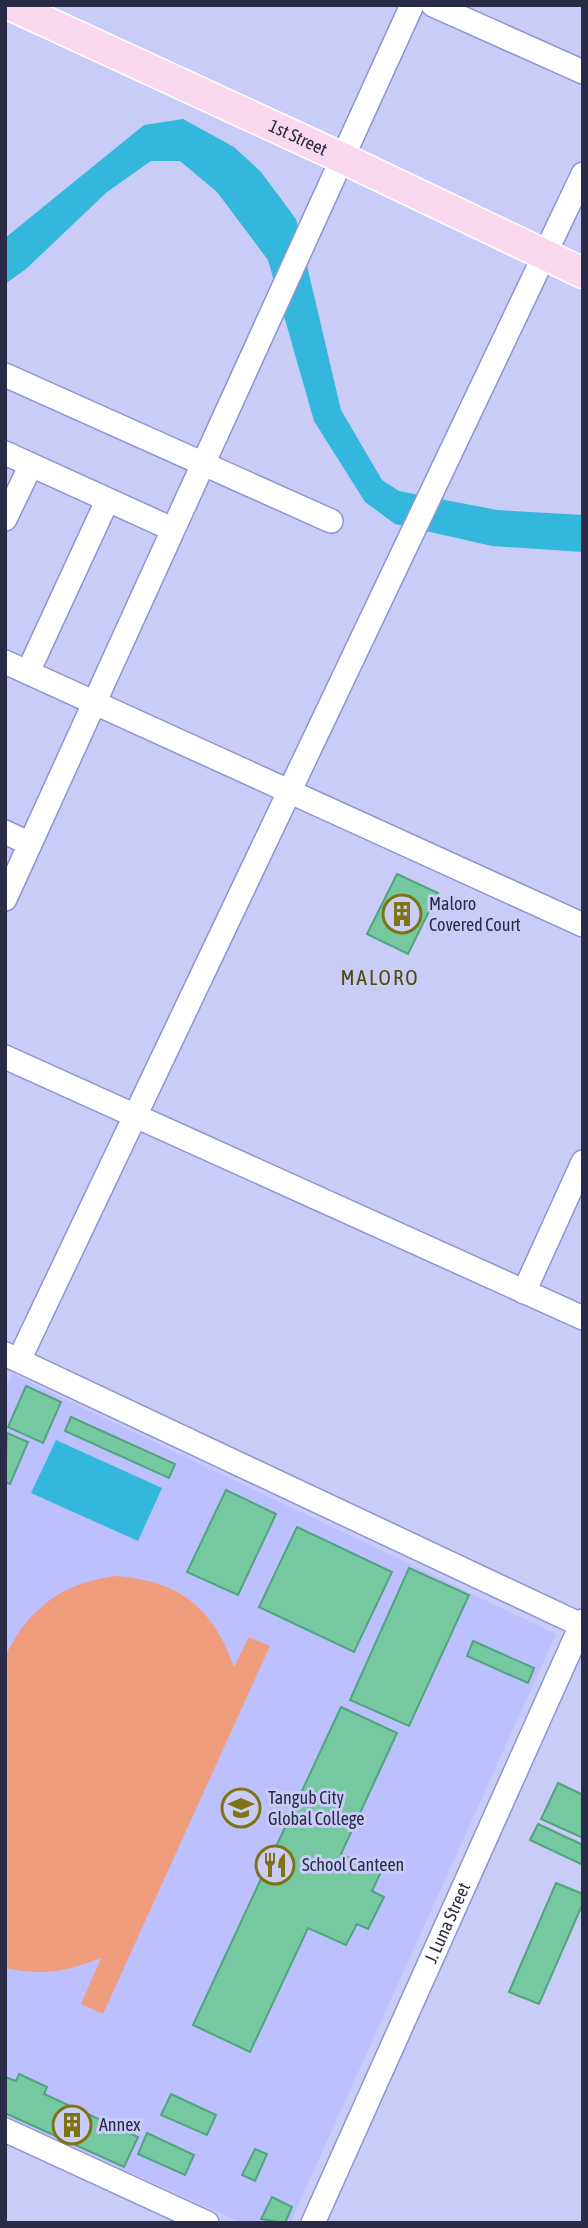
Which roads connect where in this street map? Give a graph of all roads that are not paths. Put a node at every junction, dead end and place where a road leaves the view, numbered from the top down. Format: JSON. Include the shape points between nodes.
{"nodes":[{"id":1,"x":10,"y":5,"type":"edge"},
{"id":2,"x":59,"y":5,"type":"edge"},
{"id":3,"x":412,"y":5,"type":"edge"},
{"id":4,"x":433,"y":5,"type":"edge"},
{"id":5,"x":157,"y":61,"type":"junction"},
{"id":6,"x":583,"y":72,"type":"edge"},
{"id":7,"x":347,"y":149,"type":"junction"},
{"id":8,"x":583,"y":174,"type":"edge"},
{"id":9,"x":548,"y":247,"type":"junction"},
{"id":10,"x":583,"y":252,"type":"edge"},
{"id":11,"x":583,"y":273,"type":"edge"},
{"id":12,"x":5,"y":375,"type":"edge"},
{"id":13,"x":5,"y":453,"type":"edge"},
{"id":14,"x":202,"y":462,"type":"junction"},
{"id":15,"x":31,"y":465,"type":"junction"},
{"id":16,"x":107,"y":501,"type":"junction"},
{"id":17,"x":5,"y":519,"type":"edge"},
{"id":18,"x":331,"y":521,"type":"dead end"},
{"id":19,"x":172,"y":529,"type":"junction"},
{"id":20,"x":5,"y":662,"type":"edge"},
{"id":21,"x":27,"y":673,"type":"junction"},
{"id":22,"x":93,"y":703,"type":"junction"},
{"id":23,"x":291,"y":790,"type":"junction"},
{"id":24,"x":5,"y":832,"type":"edge"},
{"id":25,"x":30,"y":844,"type":"junction"},
{"id":26,"x":5,"y":899,"type":"edge"},
{"id":27,"x":583,"y":925,"type":"edge"},
{"id":28,"x":5,"y":1057,"type":"edge"},
{"id":29,"x":136,"y":1116,"type":"junction"},
{"id":30,"x":583,"y":1162,"type":"edge"},
{"id":31,"x":524,"y":1292,"type":"junction"},
{"id":32,"x":583,"y":1318,"type":"edge"},
{"id":33,"x":12,"y":1357,"type":"edge"},
{"id":34,"x":582,"y":1623,"type":"edge"},
{"id":35,"x":5,"y":2130,"type":"edge"},
{"id":36,"x":207,"y":2223,"type":"edge"},
{"id":37,"x":313,"y":2223,"type":"edge"}],
"edges":[{"from":1,"to":5,"type":"main road","name":"1st Street"},
{"from":2,"to":5,"type":"main road","name":"1st Street"},
{"from":3,"to":7,"type":"street"},
{"from":4,"to":6,"type":"street"},
{"from":5,"to":7,"type":"main road","name":"1st Street"},
{"from":7,"to":9,"type":"main road","name":"1st Street"},
{"from":7,"to":14,"type":"street"},
{"from":8,"to":9,"type":"street"},
{"from":9,"to":10,"type":"main road","name":"1st Street"},
{"from":9,"to":11,"type":"main road","name":"1st Street"},
{"from":9,"to":23,"type":"street"},
{"from":12,"to":14,"type":"street"},
{"from":13,"to":15,"type":"street"},
{"from":14,"to":18,"type":"street"},
{"from":14,"to":19,"type":"street"},
{"from":15,"to":16,"type":"street"},
{"from":15,"to":17,"type":"street"},
{"from":16,"to":19,"type":"street"},
{"from":16,"to":21,"type":"street"},
{"from":19,"to":22,"type":"street"},
{"from":20,"to":21,"type":"street"},
{"from":21,"to":22,"type":"street"},
{"from":22,"to":23,"type":"street"},
{"from":22,"to":25,"type":"street"},
{"from":23,"to":27,"type":"street"},
{"from":23,"to":29,"type":"street"},
{"from":24,"to":25,"type":"street"},
{"from":25,"to":26,"type":"street"},
{"from":28,"to":29,"type":"street"},
{"from":29,"to":31,"type":"street"},
{"from":29,"to":33,"type":"street"},
{"from":30,"to":31,"type":"street"},
{"from":31,"to":32,"type":"street"},
{"from":33,"to":34,"type":"street"},
{"from":34,"to":37,"type":"street","name":"J. Luna Street"},
{"from":35,"to":36,"type":"street"}]}
